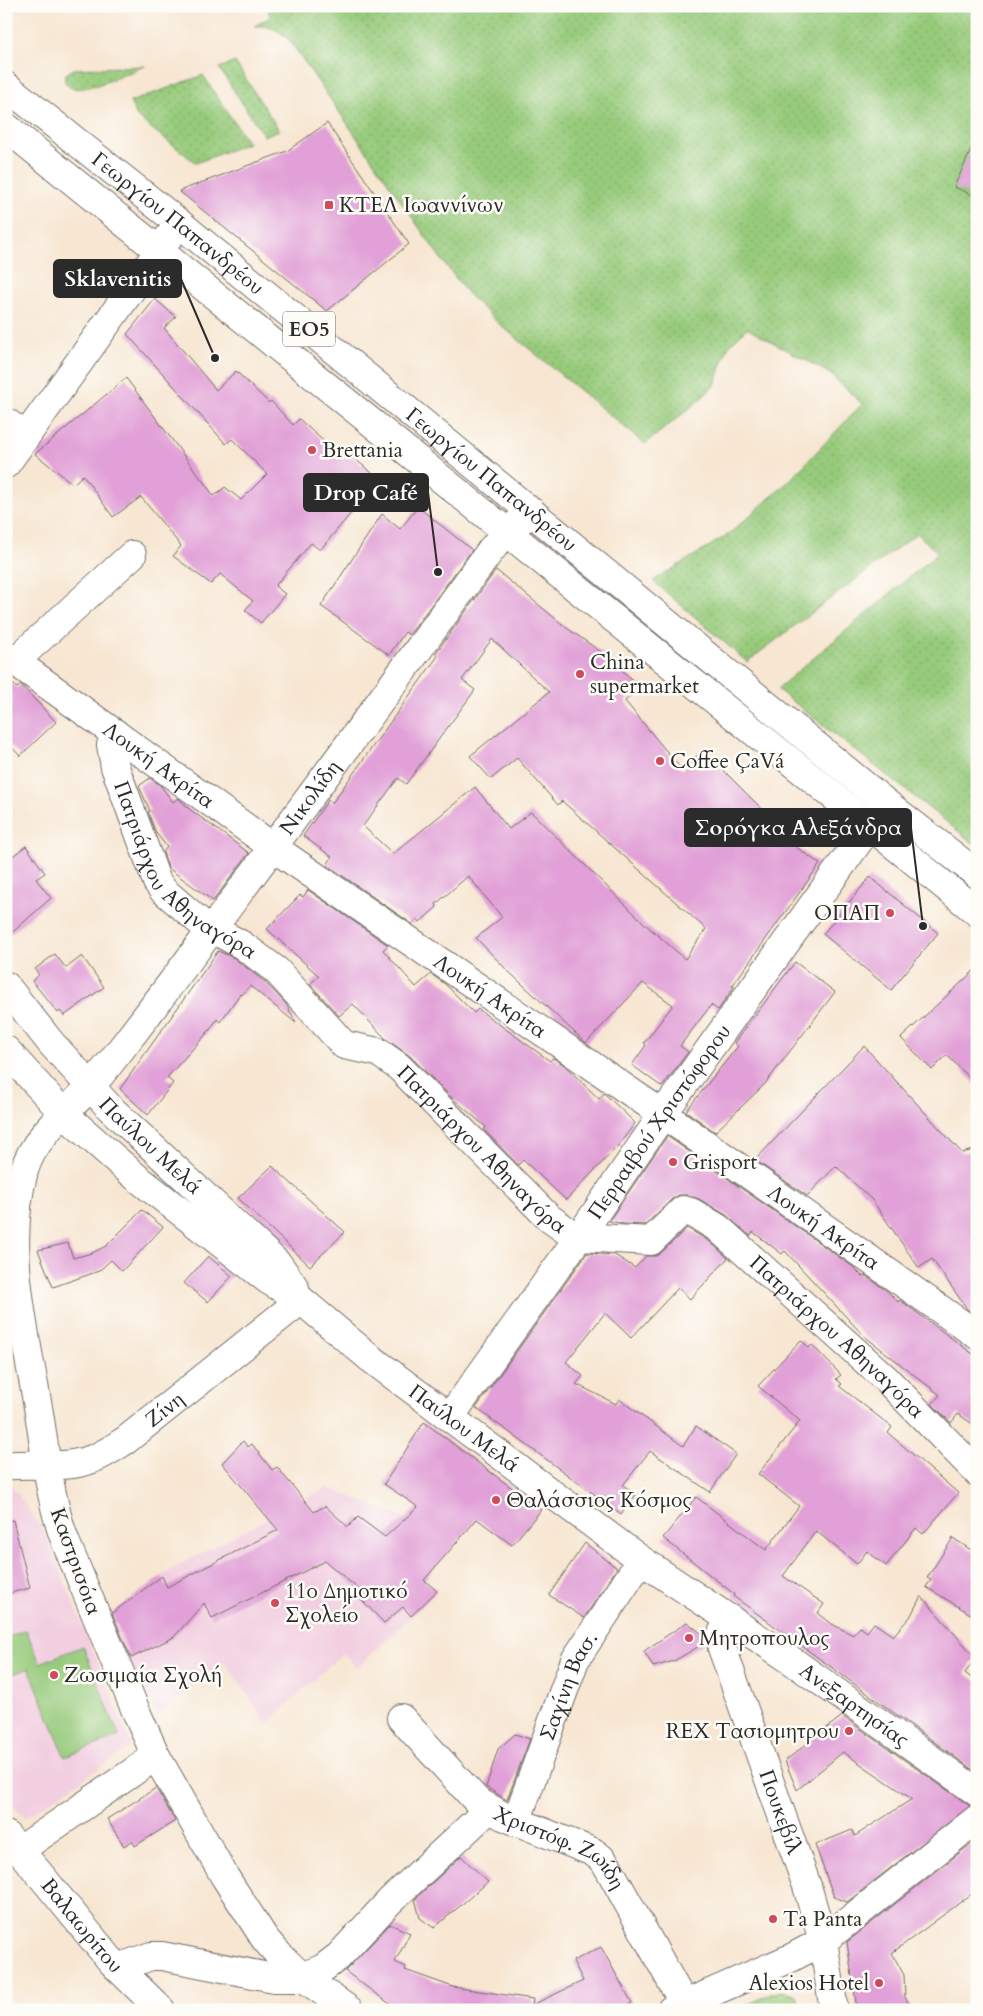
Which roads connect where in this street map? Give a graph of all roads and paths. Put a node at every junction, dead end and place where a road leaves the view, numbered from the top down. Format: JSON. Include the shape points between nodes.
{"nodes":[{"id":1,"x":6,"y":86,"type":"edge"},
{"id":2,"x":6,"y":127,"type":"edge"},
{"id":3,"x":179,"y":223,"type":"junction"},
{"id":4,"x":159,"y":250,"type":"junction"},
{"id":5,"x":16,"y":429,"type":"edge"},
{"id":6,"x":6,"y":464,"type":"edge"},
{"id":7,"x":532,"y":512,"type":"junction"},
{"id":8,"x":506,"y":532,"type":"junction"},
{"id":9,"x":132,"y":556,"type":"dead end"},
{"id":10,"x":11,"y":658,"type":"edge"},
{"id":11,"x":115,"y":733,"type":"junction"},
{"id":12,"x":886,"y":803,"type":"junction"},
{"id":13,"x":870,"y":827,"type":"junction"},
{"id":14,"x":274,"y":848,"type":"junction"},
{"id":15,"x":977,"y":874,"type":"edge"},
{"id":16,"x":977,"y":912,"type":"edge"},
{"id":17,"x":213,"y":929,"type":"junction"},
{"id":18,"x":6,"y":986,"type":"edge"},
{"id":19,"x":6,"y":1050,"type":"edge"},
{"id":20,"x":90,"y":1087,"type":"junction"},
{"id":21,"x":64,"y":1114,"type":"junction"},
{"id":22,"x":663,"y":1115,"type":"junction"},
{"id":23,"x":580,"y":1237,"type":"junction"},
{"id":24,"x":301,"y":1300,"type":"junction"},
{"id":25,"x":977,"y":1335,"type":"edge"},
{"id":26,"x":450,"y":1417,"type":"junction"},
{"id":27,"x":47,"y":1464,"type":"junction"},
{"id":28,"x":6,"y":1466,"type":"edge"},
{"id":29,"x":977,"y":1472,"type":"edge"},
{"id":30,"x":641,"y":1560,"type":"junction"},
{"id":31,"x":730,"y":1619,"type":"junction"},
{"id":32,"x":401,"y":1718,"type":"dead end"},
{"id":33,"x":156,"y":1756,"type":"junction"},
{"id":34,"x":977,"y":1792,"type":"edge"},
{"id":35,"x":489,"y":1809,"type":"junction"},
{"id":36,"x":977,"y":1819,"type":"edge"},
{"id":37,"x":516,"y":1822,"type":"junction"},
{"id":38,"x":13,"y":1843,"type":"edge"},
{"id":39,"x":823,"y":1941,"type":"junction"},
{"id":40,"x":118,"y":1968,"type":"junction"},
{"id":41,"x":302,"y":1976,"type":"junction"},
{"id":42,"x":678,"y":2007,"type":"edge"},
{"id":43,"x":161,"y":2010,"type":"edge"},
{"id":44,"x":349,"y":2010,"type":"edge"},
{"id":45,"x":834,"y":2010,"type":"edge"}],
"edges":[{"from":1,"to":3,"type":"street","name":"Γεωργίου Παπανδρέου","number":"ΕΟ5"},
{"from":2,"to":4,"type":"street","name":"Γεωργίου Παπανδρέου","number":"ΕΟ5"},
{"from":3,"to":4,"type":"street"},
{"from":3,"to":7,"type":"street","name":"Γεωργίου Παπανδρέου","number":"ΕΟ5"},
{"from":4,"to":5,"type":"street"},
{"from":4,"to":8,"type":"street","name":"Γεωργίου Παπανδρέου","number":"ΕΟ5"},
{"from":5,"to":6,"type":"street"},
{"from":7,"to":8,"type":"street","name":"Νικολίδη"},
{"from":7,"to":12,"type":"street","name":"Γεωργίου Παπανδρέου","number":"ΕΟ5"},
{"from":8,"to":13,"type":"street","name":"Γεωργίου Παπανδρέου","number":"ΕΟ5"},
{"from":8,"to":14,"type":"street","name":"Νικολίδη"},
{"from":9,"to":10,"type":"street"},
{"from":10,"to":11,"type":"street","name":"Λουκή Ακρίτα"},
{"from":11,"to":14,"type":"street","name":"Λουκή Ακρίτα"},
{"from":11,"to":17,"type":"street","name":"Πατριάρχου Αθηναγόρα","via":[[111,745],[114,767],[157,882],[192,916]]},
{"from":12,"to":13,"type":"street","name":"Περραιβού Χριστόφορου"},
{"from":12,"to":15,"type":"street","name":"Γεωργίου Παπανδρέου","number":"ΕΟ5"},
{"from":13,"to":16,"type":"street","name":"Γεωργίου Παπανδρέου","number":"ΕΟ5"},
{"from":13,"to":22,"type":"street","name":"Περραιβού Χριστόφορου"},
{"from":14,"to":17,"type":"street","name":"Νικολίδη"},
{"from":14,"to":22,"type":"street","name":"Λουκή Ακρίτα"},
{"from":17,"to":20,"type":"street","name":"Νικολίδη"},
{"from":17,"to":23,"type":"street","name":"Πατριάρχου Αθηναγόρα","via":[[276,970],[344,1045],[378,1052],[399,1067],[549,1218]]},
{"from":18,"to":20,"type":"street","name":"Παύλου Μελά"},
{"from":19,"to":21,"type":"street","name":"Παύλου Μελά"},
{"from":20,"to":21,"type":"street","name":"Καστρισόια"},
{"from":20,"to":24,"type":"street","name":"Παύλου Μελά","via":[[138,1136],[279,1265]]},
{"from":21,"to":24,"type":"street","name":"Παύλου Μελά","via":[[166,1201],[268,1280]]},
{"from":21,"to":27,"type":"street","name":"Καστρισόια","via":[[30,1156],[18,1204],[16,1228],[17,1280]]},
{"from":22,"to":23,"type":"street","name":"Περραιβού Χριστόφορου"},
{"from":22,"to":25,"type":"street","name":"Λουκή Ακρίτα"},
{"from":23,"to":26,"type":"street","name":"Περραιβού Χριστόφορου"},
{"from":23,"to":29,"type":"street","name":"Πατριάρχου Αθηναγόρα","via":[[651,1242],[683,1210],[691,1212],[718,1228],[886,1379]]},
{"from":24,"to":26,"type":"street","name":"Παύλου Μελά","via":[[370,1358]]},
{"from":24,"to":27,"type":"street","name":"Ζίνη","via":[[126,1440],[93,1459]]},
{"from":26,"to":30,"type":"street","name":"Παύλου Μελά"},
{"from":27,"to":28,"type":"street","name":"Ζίνη"},
{"from":27,"to":33,"type":"street","name":"Καστρισόια","via":[[61,1530]]},
{"from":30,"to":31,"type":"street","name":"Παύλου Μελά"},
{"from":30,"to":37,"type":"street","name":"Σαχίνη Βασ.","via":[[575,1660]]},
{"from":31,"to":34,"type":"street","name":"Ανεξαρτησίας"},
{"from":31,"to":39,"type":"street","name":"Πουκεβίλ","via":[[722,1633],[722,1648],[807,1886]]},
{"from":32,"to":35,"type":"street","name":"Χριστόφ. Ζωίδη","via":[[466,1791]]},
{"from":33,"to":38,"type":"street"},
{"from":33,"to":41,"type":"street","name":"Καστρισόια","via":[[208,1850],[251,1918],[279,1955]]},
{"from":35,"to":37,"type":"street","name":"Χριστόφ. Ζωίδη"},
{"from":35,"to":41,"type":"street","via":[[390,1900],[333,1962]]},
{"from":36,"to":39,"type":"street"},
{"from":37,"to":42,"type":"street","name":"Χριστόφ. Ζωίδη","via":[[601,1858],[608,1866]]},
{"from":38,"to":40,"type":"street","name":"Βαλαωρίτου"},
{"from":39,"to":42,"type":"street"},
{"from":39,"to":45,"type":"street","name":"Πουκεβίλ"},
{"from":40,"to":41,"type":"street","via":[[151,1956],[162,1956],[274,1978]]},
{"from":40,"to":43,"type":"street","name":"Βαλαωρίτου"},
{"from":41,"to":44,"type":"street","name":"Καστρισόια"}]}
